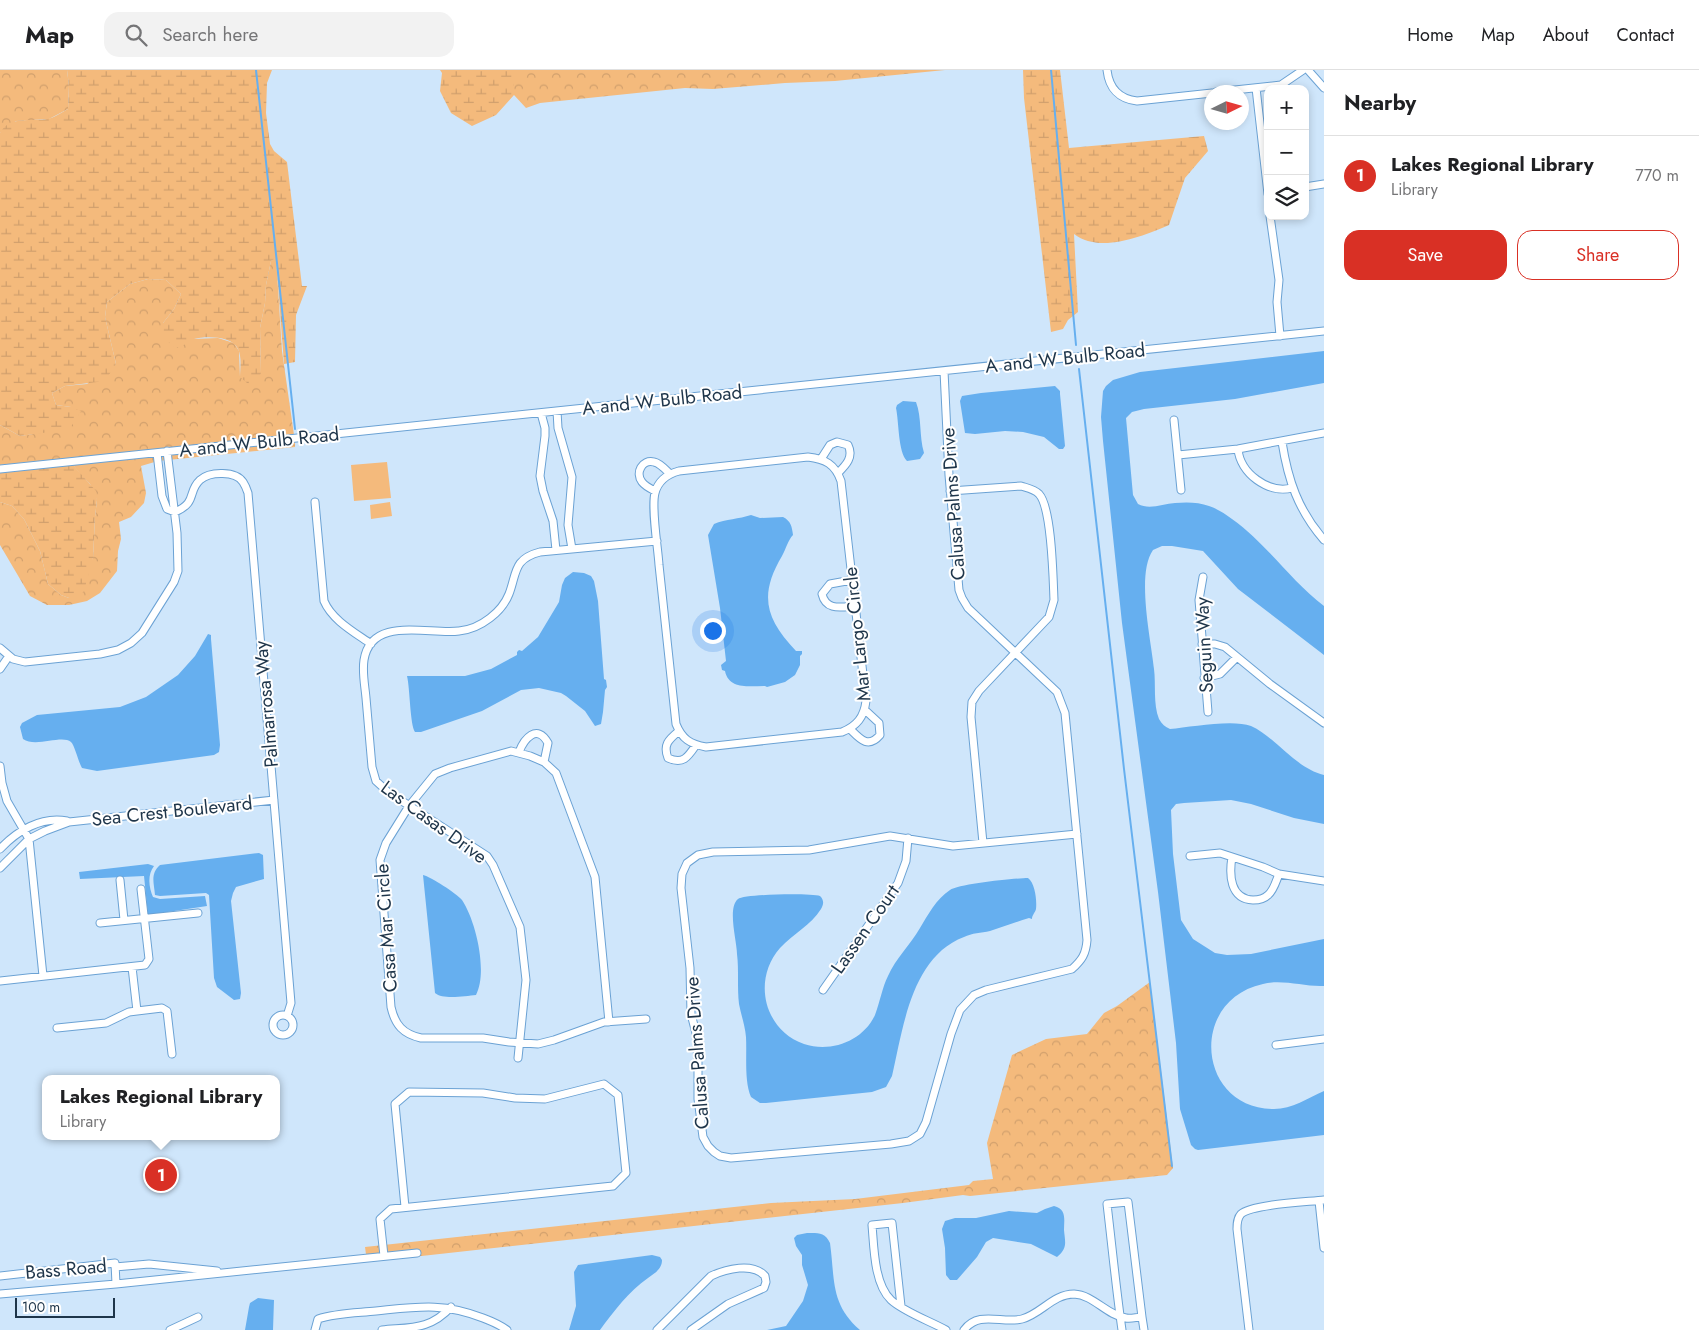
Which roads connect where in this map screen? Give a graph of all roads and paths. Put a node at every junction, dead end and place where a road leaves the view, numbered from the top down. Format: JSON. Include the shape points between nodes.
{"nodes":[{"id":1,"x":1107,"y":70,"type":"edge"},
{"id":2,"x":1303,"y":70,"type":"edge"},
{"id":3,"x":1308,"y":70,"type":"edge"},
{"id":4,"x":1256,"y":88,"type":"junction"},
{"id":5,"x":1324,"y":88,"type":"edge"},
{"id":6,"x":1249,"y":89,"type":"edge"},
{"id":7,"x":1204,"y":94,"type":"edge"},
{"id":8,"x":1266,"y":175,"type":"edge"},
{"id":9,"x":1324,"y":184,"type":"edge"},
{"id":10,"x":1309,"y":186,"type":"edge"},
{"id":11,"x":1271,"y":220,"type":"edge"},
{"id":12,"x":1324,"y":331,"type":"edge"},
{"id":13,"x":1280,"y":336,"type":"junction"},
{"id":14,"x":944,"y":371,"type":"junction"},
{"id":15,"x":557,"y":411,"type":"junction"},
{"id":16,"x":541,"y":413,"type":"junction"},
{"id":17,"x":1174,"y":420,"type":"dead end"},
{"id":18,"x":1324,"y":433,"type":"edge"},
{"id":19,"x":1282,"y":442,"type":"junction"},
{"id":20,"x":1238,"y":449,"type":"junction"},
{"id":21,"x":167,"y":451,"type":"junction"},
{"id":22,"x":156,"y":452,"type":"junction"},
{"id":23,"x":1178,"y":455,"type":"junction"},
{"id":24,"x":821,"y":459,"type":"junction"},
{"id":25,"x":0,"y":469,"type":"edge"},
{"id":26,"x":838,"y":473,"type":"junction"},
{"id":27,"x":670,"y":474,"type":"junction"},
{"id":28,"x":1292,"y":488,"type":"junction"},
{"id":29,"x":1181,"y":490,"type":"dead end"},
{"id":30,"x":656,"y":491,"type":"junction"},
{"id":31,"x":950,"y":491,"type":"junction"},
{"id":32,"x":315,"y":502,"type":"dead end"},
{"id":33,"x":175,"y":512,"type":"junction"},
{"id":34,"x":1324,"y":540,"type":"edge"},
{"id":35,"x":657,"y":541,"type":"junction"},
{"id":36,"x":572,"y":549,"type":"junction"},
{"id":37,"x":556,"y":550,"type":"junction"},
{"id":38,"x":1203,"y":577,"type":"dead end"},
{"id":39,"x":852,"y":580,"type":"junction"},
{"id":40,"x":855,"y":606,"type":"junction"},
{"id":41,"x":371,"y":644,"type":"junction"},
{"id":42,"x":1202,"y":644,"type":"junction"},
{"id":43,"x":0,"y":648,"type":"edge"},
{"id":44,"x":1016,"y":653,"type":"junction"},
{"id":45,"x":9,"y":656,"type":"junction"},
{"id":46,"x":1237,"y":657,"type":"junction"},
{"id":47,"x":0,"y":669,"type":"edge"},
{"id":48,"x":1204,"y":678,"type":"junction"},
{"id":49,"x":865,"y":710,"type":"junction"},
{"id":50,"x":1208,"y":712,"type":"dead end"},
{"id":51,"x":1324,"y":723,"type":"edge"},
{"id":52,"x":850,"y":729,"type":"junction"},
{"id":53,"x":678,"y":731,"type":"junction"},
{"id":54,"x":696,"y":745,"type":"junction"},
{"id":55,"x":518,"y":752,"type":"junction"},
{"id":56,"x":544,"y":762,"type":"junction"},
{"id":57,"x":0,"y":766,"type":"edge"},
{"id":58,"x":274,"y":800,"type":"junction"},
{"id":59,"x":409,"y":806,"type":"junction"},
{"id":60,"x":69,"y":822,"type":"junction"},
{"id":61,"x":23,"y":830,"type":"junction"},
{"id":62,"x":1077,"y":834,"type":"junction"},
{"id":63,"x":908,"y":838,"type":"junction"},
{"id":64,"x":28,"y":839,"type":"junction"},
{"id":65,"x":983,"y":843,"type":"junction"},
{"id":66,"x":0,"y":849,"type":"edge"},
{"id":67,"x":1190,"y":856,"type":"dead end"},
{"id":68,"x":1232,"y":858,"type":"junction"},
{"id":69,"x":0,"y":868,"type":"edge"},
{"id":70,"x":1279,"y":874,"type":"junction"},
{"id":71,"x":120,"y":880,"type":"dead end"},
{"id":72,"x":1324,"y":881,"type":"edge"},
{"id":73,"x":141,"y":889,"type":"dead end"},
{"id":74,"x":198,"y":913,"type":"dead end"},
{"id":75,"x":145,"y":918,"type":"junction"},
{"id":76,"x":124,"y":920,"type":"junction"},
{"id":77,"x":100,"y":923,"type":"dead end"},
{"id":78,"x":132,"y":967,"type":"junction"},
{"id":79,"x":43,"y":976,"type":"junction"},
{"id":80,"x":0,"y":980,"type":"edge"},
{"id":81,"x":823,"y":990,"type":"dead end"},
{"id":82,"x":138,"y":1011,"type":"junction"},
{"id":83,"x":287,"y":1016,"type":"dead end"},
{"id":84,"x":646,"y":1018,"type":"dead end"},
{"id":85,"x":609,"y":1022,"type":"junction"},
{"id":86,"x":57,"y":1028,"type":"dead end"},
{"id":87,"x":1324,"y":1039,"type":"edge"},
{"id":88,"x":520,"y":1043,"type":"junction"},
{"id":89,"x":1276,"y":1045,"type":"dead end"},
{"id":90,"x":172,"y":1054,"type":"dead end"},
{"id":91,"x":518,"y":1058,"type":"dead end"},
{"id":92,"x":1322,"y":1200,"type":"edge"},
{"id":93,"x":406,"y":1207,"type":"junction"},
{"id":94,"x":1324,"y":1248,"type":"edge"},
{"id":95,"x":417,"y":1253,"type":"dead end"},
{"id":96,"x":384,"y":1256,"type":"junction"},
{"id":97,"x":115,"y":1267,"type":"junction"},
{"id":98,"x":232,"y":1272,"type":"junction"},
{"id":99,"x":0,"y":1276,"type":"edge"},
{"id":100,"x":116,"y":1284,"type":"junction"},
{"id":101,"x":0,"y":1294,"type":"edge"},
{"id":102,"x":901,"y":1306,"type":"junction"},
{"id":103,"x":451,"y":1308,"type":"junction"},
{"id":104,"x":1120,"y":1316,"type":"junction"},
{"id":105,"x":198,"y":1317,"type":"dead end"},
{"id":106,"x":1142,"y":1317,"type":"junction"},
{"id":107,"x":170,"y":1330,"type":"edge"},
{"id":108,"x":315,"y":1330,"type":"edge"},
{"id":109,"x":382,"y":1330,"type":"edge"},
{"id":110,"x":507,"y":1330,"type":"edge"},
{"id":111,"x":657,"y":1330,"type":"edge"},
{"id":112,"x":691,"y":1330,"type":"edge"},
{"id":113,"x":946,"y":1330,"type":"edge"},
{"id":114,"x":964,"y":1330,"type":"edge"},
{"id":115,"x":1122,"y":1330,"type":"edge"},
{"id":116,"x":1144,"y":1330,"type":"edge"},
{"id":117,"x":1249,"y":1330,"type":"edge"}],
"edges":[{"from":1,"to":7,"type":"street","via":[[1114,90],[1129,100]]},
{"from":2,"to":4,"type":"street","via":[[1282,85]]},
{"from":3,"to":5,"type":"street"},
{"from":4,"to":6,"type":"street"},
{"from":4,"to":8,"type":"street"},
{"from":9,"to":10,"type":"street"},
{"from":11,"to":13,"type":"street","via":[[1280,280],[1277,302]]},
{"from":12,"to":13,"type":"street","name":"A and W Bulb Road"},
{"from":13,"to":14,"type":"street","name":"A and W Bulb Road"},
{"from":14,"to":15,"type":"street","name":"A and W Bulb Road"},
{"from":14,"to":31,"type":"street","name":"Calusa Palms Drive"},
{"from":15,"to":16,"type":"street","name":"A and W Bulb Road"},
{"from":15,"to":36,"type":"street","via":[[558,428],[572,477],[568,525]]},
{"from":16,"to":21,"type":"street","name":"A and W Bulb Road"},
{"from":16,"to":37,"type":"street","via":[[545,436],[540,476],[553,521]]},
{"from":17,"to":23,"type":"street"},
{"from":18,"to":19,"type":"street"},
{"from":19,"to":20,"type":"street"},
{"from":19,"to":28,"type":"street"},
{"from":20,"to":23,"type":"street"},
{"from":20,"to":28,"type":"street","via":[[1241,463],[1258,480],[1275,490]]},
{"from":21,"to":22,"type":"street","name":"A and W Bulb Road"},
{"from":21,"to":33,"type":"street"},
{"from":22,"to":25,"type":"street","name":"A and W Bulb Road"},
{"from":22,"to":33,"type":"street","via":[[162,496],[167,509]]},
{"from":23,"to":29,"type":"street"},
{"from":24,"to":26,"type":"street"},
{"from":24,"to":26,"type":"street","via":[[830,445],[837,442],[848,445],[850,458]]},
{"from":24,"to":27,"type":"street","via":[[798,458],[679,470]]},
{"from":26,"to":39,"type":"street","name":"Mar Largo Circle","via":[[842,481]]},
{"from":27,"to":30,"type":"street"},
{"from":27,"to":30,"type":"street","via":[[654,462],[646,462],[640,468],[642,482]]},
{"from":28,"to":34,"type":"street","via":[[1304,513]]},
{"from":30,"to":35,"type":"street"},
{"from":31,"to":44,"type":"street","name":"Calusa Palms Drive","via":[[962,598],[968,608]]},
{"from":31,"to":44,"type":"street","via":[[1021,486],[1039,494],[1047,510],[1054,600],[1048,617]]},
{"from":32,"to":41,"type":"street","via":[[327,609]]},
{"from":33,"to":45,"type":"street","via":[[178,571],[142,633],[131,643],[100,654],[26,662]]},
{"from":33,"to":58,"type":"street","name":"Palmarrosa Way","via":[[185,508],[200,480],[206,477],[232,474],[243,481],[248,493]]},
{"from":35,"to":36,"type":"street"},
{"from":35,"to":53,"type":"street"},
{"from":36,"to":37,"type":"street"},
{"from":37,"to":41,"type":"street","via":[[525,557],[515,571],[502,606],[478,626],[453,632],[395,630]]},
{"from":38,"to":42,"type":"street","name":"Seguin Way","via":[[1199,600]]},
{"from":39,"to":40,"type":"street","name":"Mar Largo Circle"},
{"from":39,"to":40,"type":"street","via":[[830,584],[822,594],[830,607]]},
{"from":40,"to":49,"type":"street","name":"Mar Largo Circle"},
{"from":41,"to":59,"type":"street","name":"Las Casas Drive","via":[[366,653],[364,671],[373,774],[381,787]]},
{"from":42,"to":46,"type":"street","via":[[1225,647]]},
{"from":42,"to":48,"type":"street","name":"Seguin Way"},
{"from":43,"to":45,"type":"street"},
{"from":44,"to":62,"type":"street","name":"Calusa Palms Drive","via":[[1061,699]]},
{"from":44,"to":65,"type":"street","via":[[972,702]]},
{"from":45,"to":47,"type":"street"},
{"from":46,"to":48,"type":"street","via":[[1220,674]]},
{"from":46,"to":51,"type":"street"},
{"from":48,"to":50,"type":"street","name":"Seguin Way"},
{"from":49,"to":52,"type":"street","name":"Mar Largo Circle","via":[[862,718]]},
{"from":49,"to":52,"type":"street","via":[[879,723],[880,735],[875,741],[868,742]]},
{"from":52,"to":54,"type":"street","name":"Mar Largo Circle","via":[[715,746]]},
{"from":53,"to":54,"type":"street"},
{"from":53,"to":54,"type":"street","via":[[667,744],[668,758],[676,762],[684,760]]},
{"from":55,"to":56,"type":"street","name":"Casa Mar Circle"},
{"from":55,"to":56,"type":"street","via":[[525,739],[532,734],[540,734],[548,743]]},
{"from":55,"to":59,"type":"street","name":"Casa Mar Circle","via":[[503,752],[435,774]]},
{"from":56,"to":85,"type":"street","name":"Casa Mar Circle","via":[[560,781],[596,877]]},
{"from":57,"to":61,"type":"street","via":[[7,801]]},
{"from":58,"to":60,"type":"street","name":"Sea Crest Boulevard"},
{"from":58,"to":83,"type":"street","name":"Palmarrosa Way","via":[[291,1003]]},
{"from":59,"to":88,"type":"street","name":"Las Casas Drive","via":[[482,853],[493,865],[520,927],[526,980]]},
{"from":59,"to":88,"type":"street","name":"Casa Mar Circle","via":[[382,849],[380,860],[395,1022],[406,1033],[421,1038],[483,1038]]},
{"from":60,"to":61,"type":"street","name":"Sea Crest Boulevard","via":[[54,820]]},
{"from":60,"to":64,"type":"street","name":"Sea Crest Boulevard"},
{"from":61,"to":64,"type":"street"},
{"from":61,"to":66,"type":"street","name":"Sea Crest Boulevard"},
{"from":62,"to":63,"type":"street","name":"Calusa Palms Drive","via":[[1086,952],[1072,969],[986,990],[967,1001],[953,1026],[920,1134],[909,1141],[891,1144],[731,1158],[720,1156],[703,1137],[698,1099],[698,1052],[691,1014],[690,968],[681,888],[687,863],[698,855],[713,852],[810,850],[890,836]]},
{"from":62,"to":65,"type":"street","name":"Calusa Palms Drive"},
{"from":63,"to":65,"type":"street","name":"Calusa Palms Drive","via":[[953,846]]},
{"from":63,"to":81,"type":"street","name":"Lassen Court","via":[[906,861],[898,883]]},
{"from":64,"to":69,"type":"street","name":"Sea Crest Boulevard"},
{"from":64,"to":79,"type":"street"},
{"from":67,"to":68,"type":"street","via":[[1216,852]]},
{"from":68,"to":70,"type":"street"},
{"from":68,"to":70,"type":"street","via":[[1230,877],[1235,890],[1251,900],[1270,894]]},
{"from":70,"to":72,"type":"street"},
{"from":71,"to":76,"type":"street"},
{"from":73,"to":75,"type":"street"},
{"from":74,"to":75,"type":"street"},
{"from":75,"to":76,"type":"street"},
{"from":75,"to":78,"type":"street","via":[[149,959],[147,963]]},
{"from":76,"to":77,"type":"street"},
{"from":78,"to":79,"type":"street"},
{"from":78,"to":82,"type":"street"},
{"from":79,"to":80,"type":"street"},
{"from":82,"to":86,"type":"street","via":[[106,1023]]},
{"from":82,"to":90,"type":"street","via":[[162,1008],[167,1011]]},
{"from":84,"to":85,"type":"street","name":"Casa Mar Circle"},
{"from":85,"to":88,"type":"street","name":"Casa Mar Circle","via":[[545,1042]]},
{"from":87,"to":89,"type":"street"},
{"from":88,"to":91,"type":"street","name":"Las Casas Drive"},
{"from":92,"to":94,"type":"street"},
{"from":92,"to":117,"type":"street","via":[[1252,1208],[1240,1214],[1237,1229]]},
{"from":93,"to":93,"type":"street","via":[[613,1186],[626,1173],[618,1095],[604,1084],[545,1099],[483,1093],[409,1092],[396,1104]]},
{"from":93,"to":96,"type":"street","via":[[392,1209],[380,1219]]},
{"from":95,"to":96,"type":"street"},
{"from":96,"to":98,"type":"street"},
{"from":97,"to":98,"type":"street","via":[[149,1264]]},
{"from":97,"to":99,"type":"street","name":"Bass Road","via":[[115,1263]]},
{"from":97,"to":100,"type":"street","name":"Bass Road"},
{"from":98,"to":100,"type":"street"},
{"from":100,"to":101,"type":"street","name":"Bass Road"},
{"from":102,"to":102,"type":"street","via":[[885,1294],[880,1282],[872,1225],[892,1223]]},
{"from":102,"to":113,"type":"street"},
{"from":103,"to":108,"type":"street","via":[[404,1307],[330,1315],[318,1319]]},
{"from":103,"to":109,"type":"street","via":[[432,1324]]},
{"from":103,"to":110,"type":"street"},
{"from":104,"to":106,"type":"street"},
{"from":104,"to":106,"type":"street","via":[[1107,1204],[1128,1202]]},
{"from":104,"to":114,"type":"street","via":[[1092,1300],[1072,1294],[1052,1301],[1027,1318],[1012,1321],[981,1319]]},
{"from":104,"to":115,"type":"street"},
{"from":105,"to":107,"type":"street"},
{"from":106,"to":116,"type":"street"},
{"from":111,"to":112,"type":"street","via":[[711,1276],[722,1271],[750,1268],[766,1276],[764,1288],[728,1304]]}]}
